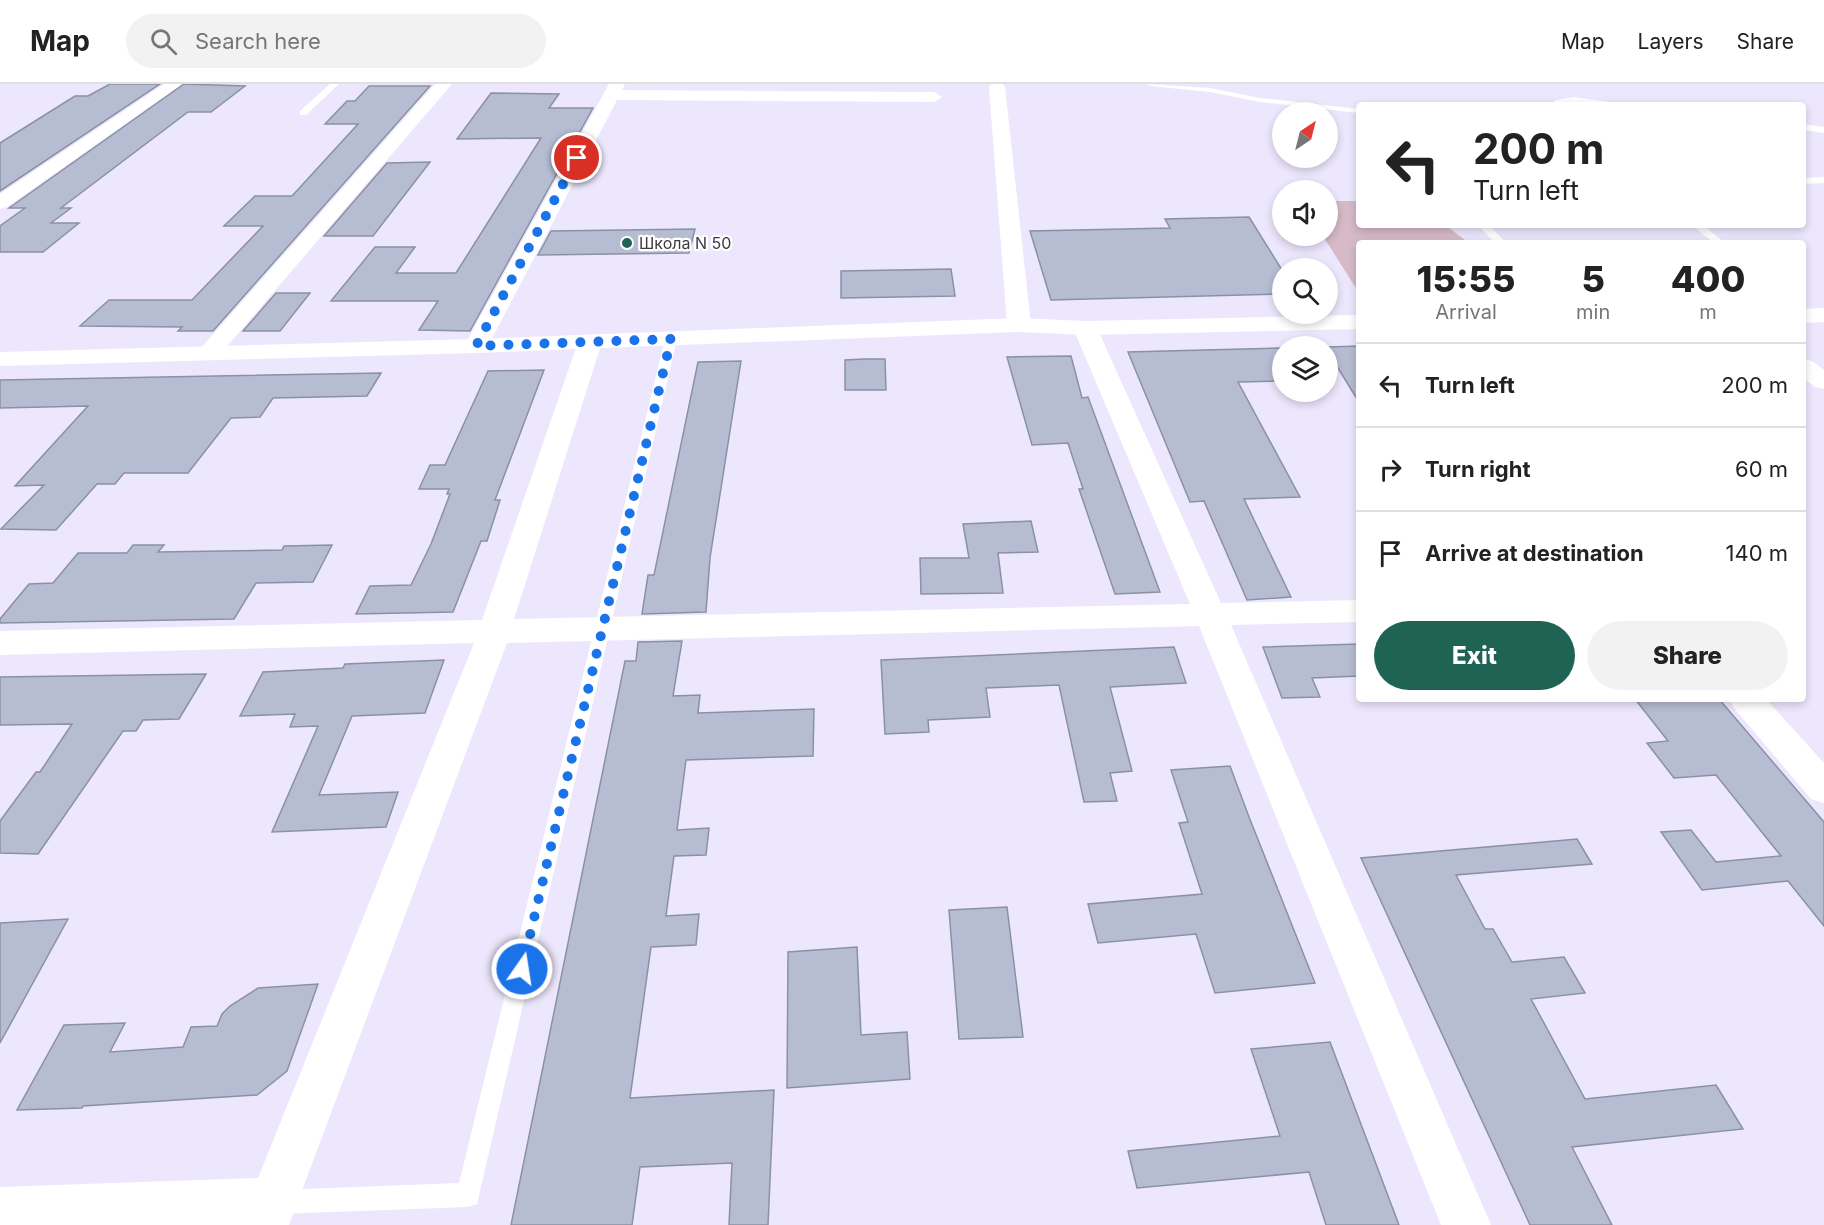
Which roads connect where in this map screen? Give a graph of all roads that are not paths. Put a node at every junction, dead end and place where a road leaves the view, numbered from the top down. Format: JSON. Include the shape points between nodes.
{"nodes":[{"id":1,"x":174,"y":84,"type":"edge"},
{"id":2,"x":335,"y":84,"type":"edge"},
{"id":3,"x":444,"y":84,"type":"edge"},
{"id":4,"x":1151,"y":84,"type":"edge"},
{"id":5,"x":997,"y":87,"type":"dead end"},
{"id":6,"x":614,"y":90,"type":"edge"},
{"id":7,"x":934,"y":97,"type":"dead end"},
{"id":8,"x":1557,"y":102,"type":"edge"},
{"id":9,"x":1591,"y":102,"type":"edge"},
{"id":10,"x":1356,"y":111,"type":"edge"},
{"id":11,"x":303,"y":113,"type":"dead end"},
{"id":12,"x":1806,"y":127,"type":"edge"},
{"id":13,"x":1824,"y":130,"type":"edge"},
{"id":14,"x":1806,"y":180,"type":"edge"},
{"id":15,"x":1824,"y":180,"type":"edge"},
{"id":16,"x":0,"y":203,"type":"edge"},
{"id":17,"x":1486,"y":228,"type":"edge"},
{"id":18,"x":1701,"y":228,"type":"edge"},
{"id":19,"x":1498,"y":240,"type":"edge"},
{"id":20,"x":1716,"y":240,"type":"edge"},
{"id":21,"x":1356,"y":322,"type":"edge"},
{"id":22,"x":1019,"y":325,"type":"junction"},
{"id":23,"x":1085,"y":328,"type":"junction"},
{"id":24,"x":671,"y":339,"type":"junction"},
{"id":25,"x":591,"y":342,"type":"junction"},
{"id":26,"x":476,"y":346,"type":"junction"},
{"id":27,"x":209,"y":353,"type":"junction"},
{"id":28,"x":0,"y":359,"type":"edge"},
{"id":29,"x":1806,"y":368,"type":"edge"},
{"id":30,"x":1824,"y":382,"type":"edge"},
{"id":31,"x":1356,"y":611,"type":"edge"},
{"id":32,"x":1210,"y":615,"type":"junction"},
{"id":33,"x":602,"y":630,"type":"junction"},
{"id":34,"x":494,"y":633,"type":"junction"},
{"id":35,"x":0,"y":643,"type":"edge"},
{"id":36,"x":1749,"y":702,"type":"edge"},
{"id":37,"x":1824,"y":788,"type":"edge"},
{"id":38,"x":0,"y":1212,"type":"edge"},
{"id":39,"x":268,"y":1214,"type":"edge"},
{"id":40,"x":1466,"y":1225,"type":"edge"}],
"edges":[{"from":1,"to":16,"type":"street"},
{"from":2,"to":11,"type":"lane"},
{"from":3,"to":27,"type":"street"},
{"from":4,"to":10,"type":"lane"},
{"from":5,"to":22,"type":"street"},
{"from":6,"to":7,"type":"street"},
{"from":6,"to":26,"type":"street"},
{"from":8,"to":9,"type":"lane"},
{"from":12,"to":13,"type":"lane"},
{"from":14,"to":15,"type":"lane"},
{"from":17,"to":19,"type":"lane"},
{"from":18,"to":20,"type":"lane"},
{"from":21,"to":23,"type":"street"},
{"from":22,"to":23,"type":"street"},
{"from":22,"to":24,"type":"street"},
{"from":23,"to":32,"type":"street"},
{"from":24,"to":25,"type":"street"},
{"from":24,"to":33,"type":"lane"},
{"from":25,"to":26,"type":"street"},
{"from":25,"to":34,"type":"street"},
{"from":26,"to":27,"type":"street"},
{"from":27,"to":28,"type":"street"},
{"from":29,"to":30,"type":"street"},
{"from":31,"to":32,"type":"street"},
{"from":32,"to":33,"type":"street"},
{"from":32,"to":40,"type":"street"},
{"from":33,"to":34,"type":"street"},
{"from":33,"to":39,"type":"lane","via":[[468,1195]]},
{"from":34,"to":35,"type":"street"},
{"from":34,"to":39,"type":"street"},
{"from":36,"to":37,"type":"street"},
{"from":38,"to":39,"type":"street"}]}
